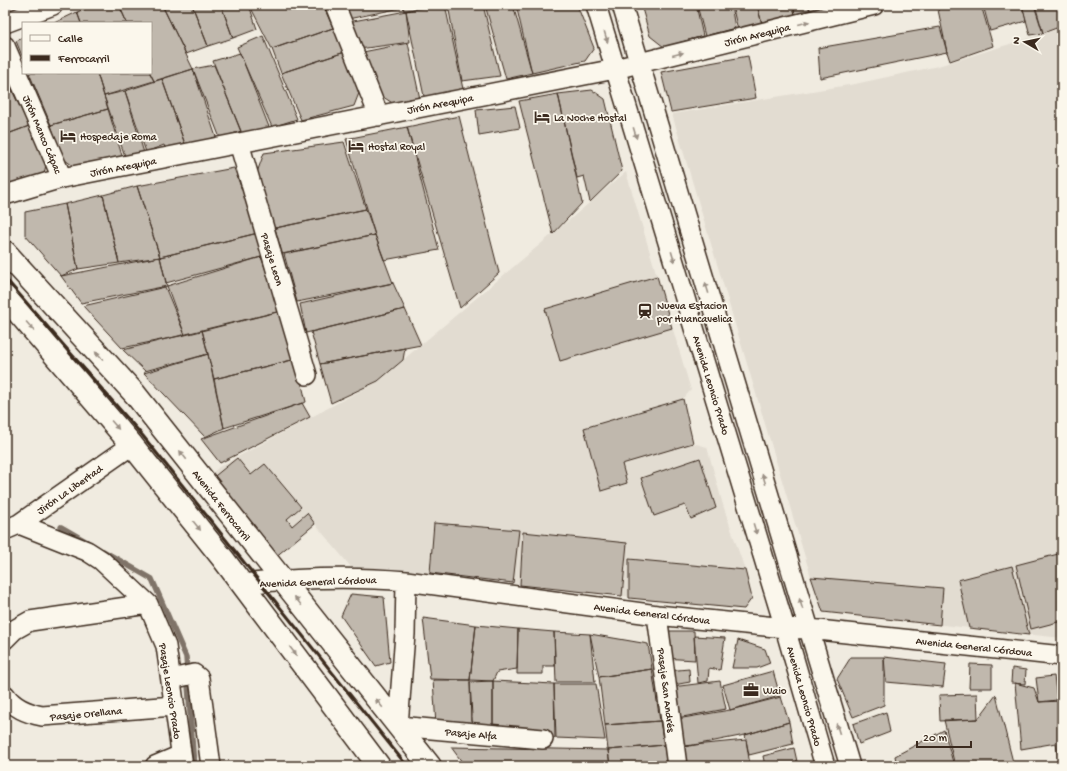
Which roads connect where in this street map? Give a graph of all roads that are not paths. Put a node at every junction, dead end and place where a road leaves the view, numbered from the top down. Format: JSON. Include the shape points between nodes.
{"nodes":[{"id":1,"x":52,"y":5,"type":"edge"},
{"id":2,"x":336,"y":5,"type":"edge"},
{"id":3,"x":596,"y":5,"type":"edge"},
{"id":4,"x":622,"y":5,"type":"edge"},
{"id":5,"x":862,"y":7,"type":"edge"},
{"id":6,"x":5,"y":23,"type":"edge"},
{"id":7,"x":5,"y":46,"type":"edge"},
{"id":8,"x":640,"y":63,"type":"junction"},
{"id":9,"x":615,"y":69,"type":"junction"},
{"id":10,"x":379,"y":116,"type":"junction"},
{"id":11,"x":239,"y":143,"type":"junction"},
{"id":12,"x":62,"y":178,"type":"junction"},
{"id":13,"x":5,"y":196,"type":"edge"},
{"id":14,"x":680,"y":196,"type":"junction"},
{"id":15,"x":656,"y":203,"type":"junction"},
{"id":16,"x":5,"y":252,"type":"edge"},
{"id":17,"x":5,"y":297,"type":"edge"},
{"id":18,"x":727,"y":353,"type":"junction"},
{"id":19,"x":704,"y":360,"type":"junction"},
{"id":20,"x":307,"y":375,"type":"dead end"},
{"id":21,"x":132,"y":445,"type":"junction"},
{"id":22,"x":12,"y":527,"type":"edge"},
{"id":23,"x":281,"y":580,"type":"junction"},
{"id":24,"x":406,"y":581,"type":"junction"},
{"id":25,"x":242,"y":584,"type":"junction"},
{"id":26,"x":148,"y":604,"type":"junction"},
{"id":27,"x":657,"y":615,"type":"junction"},
{"id":28,"x":785,"y":628,"type":"junction"},
{"id":29,"x":809,"y":629,"type":"junction"},
{"id":30,"x":5,"y":640,"type":"edge"},
{"id":31,"x":1062,"y":656,"type":"edge"},
{"id":32,"x":171,"y":679,"type":"junction"},
{"id":33,"x":5,"y":695,"type":"edge"},
{"id":34,"x":174,"y":706,"type":"junction"},
{"id":35,"x":398,"y":726,"type":"junction"},
{"id":36,"x":543,"y":739,"type":"dead end"},
{"id":37,"x":182,"y":760,"type":"edge"},
{"id":38,"x":155,"y":766,"type":"edge"},
{"id":39,"x":211,"y":766,"type":"edge"},
{"id":40,"x":379,"y":766,"type":"edge"},
{"id":41,"x":430,"y":766,"type":"edge"},
{"id":42,"x":677,"y":766,"type":"edge"},
{"id":43,"x":826,"y":766,"type":"edge"},
{"id":44,"x":850,"y":766,"type":"edge"}],
"edges":[{"from":1,"to":6,"type":"street"},
{"from":2,"to":10,"type":"street"},
{"from":3,"to":9,"type":"street","name":"Avenida Leoncio Prado","one_way":true},
{"from":4,"to":8,"type":"street","name":"Avenida Leoncio Prado"},
{"from":8,"to":5,"type":"street","name":"Jirón Arequipa","one_way":true},
{"from":7,"to":12,"type":"street","name":"Jirón Manco Cápac"},
{"from":8,"to":9,"type":"street","name":"Jirón Arequipa"},
{"from":8,"to":14,"type":"street","name":"Avenida Leoncio Prado"},
{"from":9,"to":10,"type":"street","name":"Jirón Arequipa"},
{"from":9,"to":15,"type":"street","name":"Avenida Leoncio Prado","one_way":true},
{"from":10,"to":11,"type":"street","name":"Jirón Arequipa"},
{"from":11,"to":12,"type":"street","name":"Jirón Arequipa"},
{"from":11,"to":20,"type":"street","name":"Pasaje Leon"},
{"from":12,"to":13,"type":"street","name":"Jirón Arequipa"},
{"from":14,"to":15,"type":"street"},
{"from":18,"to":14,"type":"street","name":"Avenida Leoncio Prado","one_way":true},
{"from":15,"to":19,"type":"street","name":"Avenida Leoncio Prado","one_way":true},
{"from":23,"to":16,"type":"main road","name":"Avenida Ferrocarril","one_way":true,"via":[[134,394]]},
{"from":17,"to":21,"type":"main road","one_way":true},
{"from":18,"to":19,"type":"street"},
{"from":29,"to":18,"type":"street","name":"Avenida Leoncio Prado","one_way":true},
{"from":19,"to":28,"type":"street","name":"Avenida Leoncio Prado","one_way":true},
{"from":21,"to":22,"type":"street","name":"Jirón La Libertad"},
{"from":21,"to":25,"type":"main road","one_way":true},
{"from":22,"to":26,"type":"street","name":"Pasaje Leoncio Prado","via":[[87,551],[101,560]]},
{"from":23,"to":24,"type":"street","name":"Avenida General Córdova","via":[[370,578]]},
{"from":23,"to":25,"type":"street","name":"Avenida General Córdova"},
{"from":35,"to":23,"type":"main road","name":"Avenida Ferrocarril","one_way":true},
{"from":24,"to":27,"type":"street","name":"Avenida General Córdova"},
{"from":24,"to":35,"type":"street"},
{"from":25,"to":40,"type":"main road","one_way":true},
{"from":26,"to":30,"type":"street","via":[[30,621],[14,630]]},
{"from":26,"to":32,"type":"street","name":"Pasaje Leoncio Prado","via":[[166,646]]},
{"from":27,"to":28,"type":"street","name":"Avenida General Córdova"},
{"from":27,"to":42,"type":"street","name":"Pasaje San Andrés"},
{"from":28,"to":29,"type":"street","name":"Avenida General Córdova"},
{"from":28,"to":43,"type":"street","name":"Avenida Leoncio Prado"},
{"from":29,"to":31,"type":"street","name":"Avenida General Córdova"},
{"from":44,"to":29,"type":"street","name":"Avenida Leoncio Prado","one_way":true},
{"from":32,"to":34,"type":"street","name":"Pasaje Leoncio Prado"},
{"from":32,"to":39,"type":"street","via":[[194,674],[199,678]]},
{"from":33,"to":34,"type":"street","name":"Pasaje Orellana","via":[[10,702],[27,713],[42,716]]},
{"from":34,"to":37,"type":"street","name":"Pasaje Leoncio Prado"},
{"from":35,"to":36,"type":"street","name":"Pasaje Alfa"},
{"from":35,"to":41,"type":"main road","name":"Avenida Ferrocarril"},
{"from":37,"to":38,"type":"street"}]}
